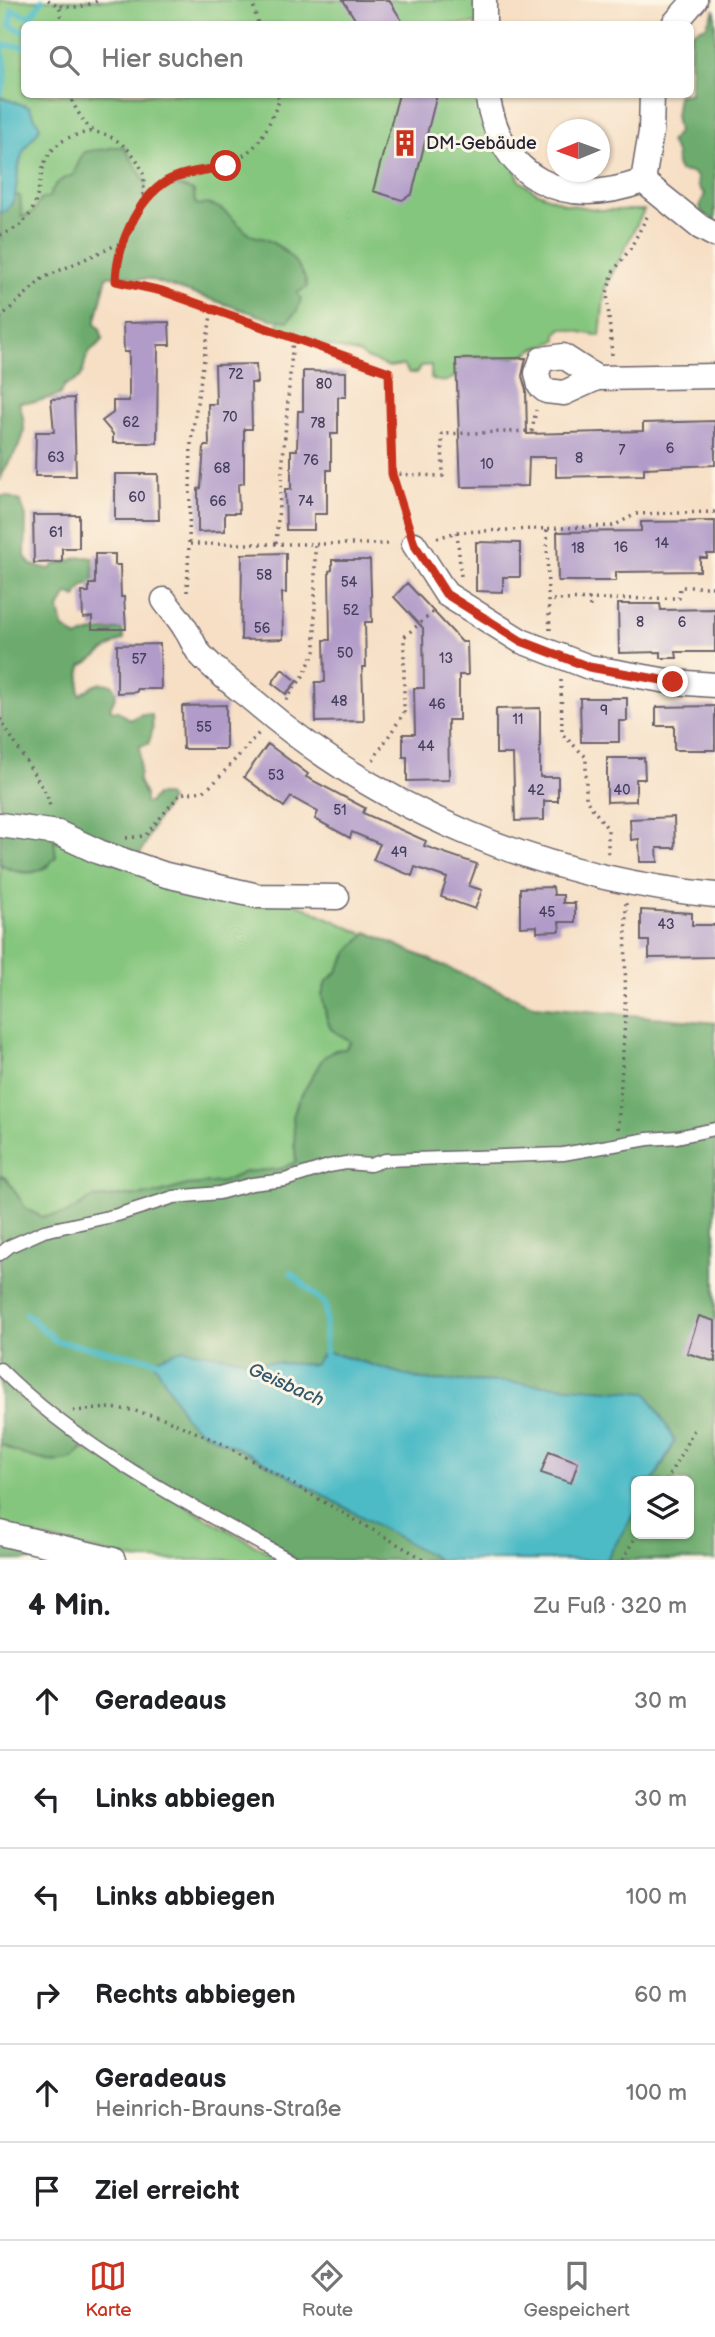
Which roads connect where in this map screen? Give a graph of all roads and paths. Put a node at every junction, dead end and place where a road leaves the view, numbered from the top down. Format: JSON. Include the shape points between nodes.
{"nodes":[{"id":1,"x":48,"y":0,"type":"edge"},
{"id":2,"x":99,"y":0,"type":"edge"},
{"id":3,"x":252,"y":0,"type":"edge"},
{"id":4,"x":484,"y":0,"type":"edge"},
{"id":5,"x":669,"y":0,"type":"edge"},
{"id":6,"x":695,"y":0,"type":"edge"},
{"id":7,"x":60,"y":8,"type":"junction"},
{"id":8,"x":61,"y":21,"type":"edge"},
{"id":9,"x":257,"y":21,"type":"edge"},
{"id":10,"x":484,"y":21,"type":"edge"},
{"id":11,"x":665,"y":21,"type":"edge"},
{"id":12,"x":677,"y":21,"type":"edge"},
{"id":13,"x":71,"y":98,"type":"edge"},
{"id":14,"x":279,"y":98,"type":"edge"},
{"id":15,"x":488,"y":98,"type":"edge"},
{"id":16,"x":652,"y":98,"type":"edge"},
{"id":17,"x":93,"y":131,"type":"junction"},
{"id":18,"x":643,"y":181,"type":"junction"},
{"id":19,"x":664,"y":198,"type":"junction"},
{"id":20,"x":138,"y":209,"type":"junction"},
{"id":21,"x":0,"y":235,"type":"edge"},
{"id":22,"x":715,"y":235,"type":"edge"},
{"id":23,"x":126,"y":240,"type":"junction"},
{"id":24,"x":212,"y":309,"type":"junction"},
{"id":25,"x":0,"y":318,"type":"edge"},
{"id":26,"x":294,"y":338,"type":"junction"},
{"id":27,"x":715,"y":376,"type":"edge"},
{"id":28,"x":605,"y":378,"type":"junction"},
{"id":29,"x":540,"y":386,"type":"junction"},
{"id":30,"x":392,"y":474,"type":"junction"},
{"id":31,"x":715,"y":512,"type":"edge"},
{"id":32,"x":547,"y":530,"type":"junction"},
{"id":33,"x":457,"y":533,"type":"junction"},
{"id":34,"x":315,"y":542,"type":"junction"},
{"id":35,"x":276,"y":543,"type":"junction"},
{"id":36,"x":189,"y":544,"type":"junction"},
{"id":37,"x":414,"y":544,"type":"junction"},
{"id":38,"x":188,"y":568,"type":"dead end"},
{"id":39,"x":715,"y":587,"type":"edge"},
{"id":40,"x":446,"y":594,"type":"junction"},
{"id":41,"x":589,"y":598,"type":"junction"},
{"id":42,"x":164,"y":600,"type":"dead end"},
{"id":43,"x":548,"y":600,"type":"junction"},
{"id":44,"x":590,"y":608,"type":"dead end"},
{"id":45,"x":556,"y":655,"type":"junction"},
{"id":46,"x":715,"y":685,"type":"edge"},
{"id":47,"x":288,"y":697,"type":"dead end"},
{"id":48,"x":0,"y":719,"type":"edge"},
{"id":49,"x":386,"y":738,"type":"dead end"},
{"id":50,"x":254,"y":739,"type":"dead end"},
{"id":51,"x":0,"y":825,"type":"edge"},
{"id":52,"x":58,"y":833,"type":"junction"},
{"id":53,"x":131,"y":837,"type":"dead end"},
{"id":54,"x":609,"y":849,"type":"dead end"},
{"id":55,"x":715,"y":895,"type":"edge"},
{"id":56,"x":337,"y":897,"type":"dead end"},
{"id":57,"x":626,"y":918,"type":"dead end"},
{"id":58,"x":618,"y":1127,"type":"dead end"},
{"id":59,"x":715,"y":1129,"type":"edge"},
{"id":60,"x":0,"y":1254,"type":"edge"},
{"id":61,"x":0,"y":1369,"type":"edge"},
{"id":62,"x":48,"y":1413,"type":"junction"},
{"id":63,"x":696,"y":1426,"type":"dead end"},
{"id":64,"x":669,"y":1476,"type":"edge"},
{"id":65,"x":0,"y":1533,"type":"edge"},
{"id":66,"x":634,"y":1539,"type":"edge"},
{"id":67,"x":113,"y":1560,"type":"edge"},
{"id":68,"x":290,"y":1560,"type":"edge"},
{"id":69,"x":425,"y":1560,"type":"edge"},
{"id":70,"x":623,"y":1560,"type":"edge"}],
"edges":[{"from":1,"to":7,"type":"path"},
{"from":2,"to":7,"type":"path"},
{"from":3,"to":9,"type":"path"},
{"from":4,"to":10,"type":"street"},
{"from":5,"to":11,"type":"street"},
{"from":6,"to":12,"type":"street"},
{"from":7,"to":8,"type":"path"},
{"from":13,"to":17,"type":"path"},
{"from":14,"to":20,"type":"path","via":[[257,144],[236,161],[167,181]]},
{"from":15,"to":18,"type":"street","via":[[491,119],[510,157],[541,182],[558,190],[587,192]]},
{"from":16,"to":18,"type":"street"},
{"from":17,"to":20,"type":"path","via":[[122,145],[139,164],[144,188]]},
{"from":17,"to":21,"type":"path","via":[[68,138],[52,151],[42,168],[37,203],[26,220]]},
{"from":18,"to":19,"type":"street"},
{"from":19,"to":22,"type":"street"},
{"from":19,"to":28,"type":"path","via":[[648,215],[613,272],[607,293]]},
{"from":20,"to":23,"type":"path"},
{"from":23,"to":24,"type":"path","via":[[116,265],[116,281]]},
{"from":23,"to":25,"type":"path","via":[[43,278]]},
{"from":24,"to":26,"type":"path"},
{"from":24,"to":36,"type":"path","via":[[191,441]]},
{"from":26,"to":30,"type":"path","via":[[389,372]]},
{"from":26,"to":35,"type":"path"},
{"from":27,"to":28,"type":"street"},
{"from":28,"to":29,"type":"street","via":[[564,393]]},
{"from":28,"to":29,"type":"street","via":[[563,356],[548,357],[542,359],[537,373]]},
{"from":29,"to":30,"type":"path","via":[[533,431],[442,434],[443,476]]},
{"from":30,"to":37,"type":"path"},
{"from":31,"to":32,"type":"path","via":[[636,514],[612,526]]},
{"from":32,"to":33,"type":"path"},
{"from":32,"to":43,"type":"path"},
{"from":33,"to":37,"type":"path"},
{"from":33,"to":40,"type":"path","via":[[462,584]]},
{"from":34,"to":35,"type":"path"},
{"from":34,"to":37,"type":"path"},
{"from":34,"to":47,"type":"path","via":[[315,651]]},
{"from":35,"to":36,"type":"path"},
{"from":36,"to":38,"type":"path"},
{"from":37,"to":40,"type":"street"},
{"from":39,"to":41,"type":"path","via":[[680,587],[680,598]]},
{"from":40,"to":45,"type":"street","via":[[512,636]]},
{"from":40,"to":49,"type":"path","via":[[437,609],[404,637],[404,713]]},
{"from":41,"to":43,"type":"path"},
{"from":41,"to":44,"type":"path"},
{"from":42,"to":55,"type":"street","via":[[199,653],[272,717],[337,765],[409,807],[472,836],[579,872]]},
{"from":43,"to":45,"type":"path"},
{"from":45,"to":46,"type":"street","via":[[589,667]]},
{"from":45,"to":54,"type":"path","via":[[562,734],[586,757],[586,800],[608,829]]},
{"from":48,"to":52,"type":"path","via":[[47,795]]},
{"from":50,"to":53,"type":"path","via":[[213,784],[204,791],[180,794],[145,836]]},
{"from":51,"to":52,"type":"street"},
{"from":52,"to":56,"type":"street","via":[[99,852],[197,883],[258,896]]},
{"from":57,"to":58,"type":"path"},
{"from":59,"to":60,"type":"lane","via":[[562,1154],[345,1163],[285,1180],[174,1197],[57,1227]]},
{"from":61,"to":62,"type":"lane"},
{"from":62,"to":68,"type":"lane","via":[[107,1457]]},
{"from":62,"to":69,"type":"path","via":[[119,1408],[163,1418],[223,1444]]},
{"from":63,"to":64,"type":"path"},
{"from":65,"to":67,"type":"street"},
{"from":66,"to":70,"type":"path"}]}
